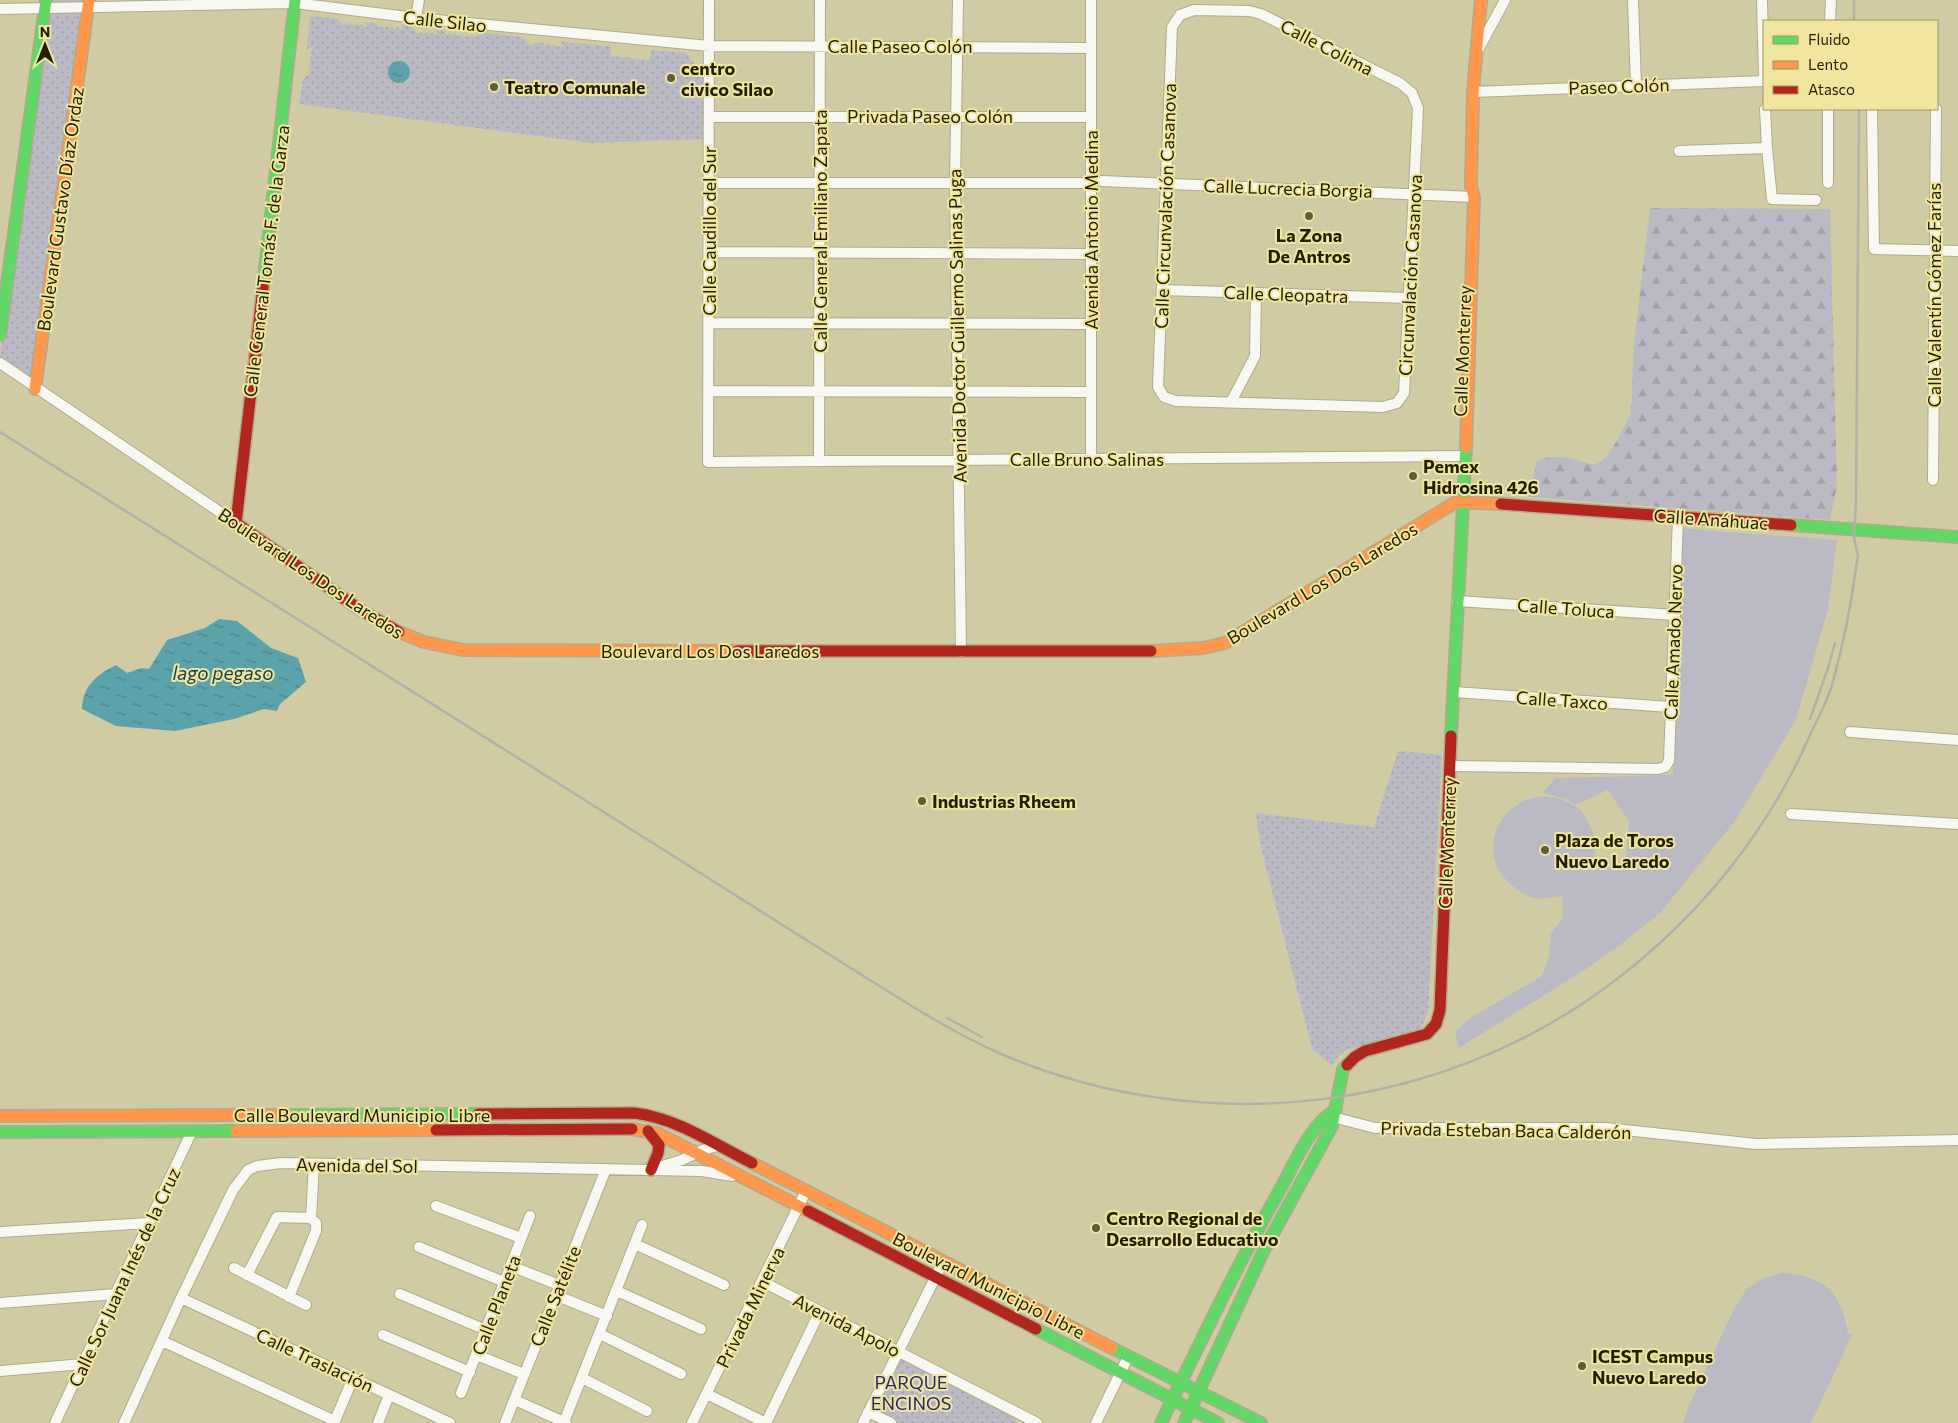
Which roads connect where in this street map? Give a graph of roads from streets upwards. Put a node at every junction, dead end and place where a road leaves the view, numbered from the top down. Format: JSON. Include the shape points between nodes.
{"nodes":[{"id":1,"x":419,"y":0,"type":"edge"},
{"id":2,"x":709,"y":0,"type":"edge"},
{"id":3,"x":820,"y":0,"type":"edge"},
{"id":4,"x":958,"y":0,"type":"edge"},
{"id":5,"x":1091,"y":0,"type":"edge"},
{"id":6,"x":1481,"y":0,"type":"edge"},
{"id":7,"x":1505,"y":0,"type":"edge"},
{"id":8,"x":1633,"y":0,"type":"edge"},
{"id":9,"x":1762,"y":0,"type":"edge"},
{"id":10,"x":1831,"y":0,"type":"edge"},
{"id":11,"x":295,"y":2,"type":"edge"},
{"id":12,"x":88,"y":3,"type":"edge"},
{"id":13,"x":46,"y":4,"type":"edge"},
{"id":14,"x":0,"y":9,"type":"edge"},
{"id":15,"x":1180,"y":15,"type":"joint"},
{"id":16,"x":416,"y":18,"type":"junction"},
{"id":17,"x":1830,"y":20,"type":"edge"},
{"id":18,"x":1763,"y":38,"type":"edge"},
{"id":19,"x":709,"y":46,"type":"junction"},
{"id":20,"x":820,"y":46,"type":"junction"},
{"id":21,"x":958,"y":46,"type":"junction"},
{"id":22,"x":1091,"y":48,"type":"junction"},
{"id":23,"x":1476,"y":54,"type":"junction"},
{"id":24,"x":1763,"y":81,"type":"edge"},
{"id":25,"x":1636,"y":86,"type":"junction"},
{"id":26,"x":1473,"y":92,"type":"junction"},
{"id":27,"x":1412,"y":93,"type":"joint"},
{"id":28,"x":1766,"y":110,"type":"edge"},
{"id":29,"x":1828,"y":110,"type":"edge"},
{"id":30,"x":1872,"y":110,"type":"edge"},
{"id":31,"x":1936,"y":110,"type":"edge"},
{"id":32,"x":820,"y":116,"type":"junction"},
{"id":33,"x":957,"y":116,"type":"junction"},
{"id":34,"x":709,"y":117,"type":"junction"},
{"id":35,"x":1091,"y":117,"type":"junction"},
{"id":36,"x":1767,"y":148,"type":"junction"},
{"id":37,"x":1679,"y":150,"type":"dead end"},
{"id":38,"x":1102,"y":181,"type":"dead end"},
{"id":39,"x":709,"y":182,"type":"junction"},
{"id":40,"x":820,"y":183,"type":"junction"},
{"id":41,"x":955,"y":183,"type":"junction"},
{"id":42,"x":1091,"y":183,"type":"junction"},
{"id":43,"x":1828,"y":183,"type":"dead end"},
{"id":44,"x":1165,"y":184,"type":"junction"},
{"id":45,"x":1414,"y":193,"type":"junction"},
{"id":46,"x":1471,"y":193,"type":"junction"},
{"id":47,"x":1816,"y":200,"type":"dead end"},
{"id":48,"x":1934,"y":250,"type":"junction"},
{"id":49,"x":1958,"y":251,"type":"edge"},
{"id":50,"x":709,"y":252,"type":"junction"},
{"id":51,"x":820,"y":252,"type":"junction"},
{"id":52,"x":956,"y":253,"type":"junction"},
{"id":53,"x":1091,"y":254,"type":"junction"},
{"id":54,"x":1163,"y":290,"type":"junction"},
{"id":55,"x":1256,"y":293,"type":"junction"},
{"id":56,"x":1409,"y":298,"type":"junction"},
{"id":57,"x":708,"y":323,"type":"junction"},
{"id":58,"x":820,"y":323,"type":"junction"},
{"id":59,"x":956,"y":324,"type":"junction"},
{"id":60,"x":1091,"y":324,"type":"junction"},
{"id":61,"x":0,"y":335,"type":"edge"},
{"id":62,"x":0,"y":364,"type":"edge"},
{"id":63,"x":36,"y":389,"type":"junction"},
{"id":64,"x":708,"y":391,"type":"junction"},
{"id":65,"x":820,"y":391,"type":"junction"},
{"id":66,"x":957,"y":391,"type":"junction"},
{"id":67,"x":1091,"y":392,"type":"junction"},
{"id":68,"x":1164,"y":397,"type":"joint"},
{"id":69,"x":1231,"y":402,"type":"junction"},
{"id":70,"x":1462,"y":456,"type":"junction"},
{"id":71,"x":1091,"y":459,"type":"junction"},
{"id":72,"x":958,"y":460,"type":"junction"},
{"id":73,"x":819,"y":461,"type":"junction"},
{"id":74,"x":708,"y":462,"type":"joint"},
{"id":75,"x":1933,"y":480,"type":"dead end"},
{"id":76,"x":1460,"y":501,"type":"junction"},
{"id":77,"x":1678,"y":517,"type":"junction"},
{"id":78,"x":236,"y":523,"type":"junction"},
{"id":79,"x":1958,"y":537,"type":"edge"},
{"id":80,"x":1457,"y":601,"type":"junction"},
{"id":81,"x":1675,"y":615,"type":"junction"},
{"id":82,"x":961,"y":652,"type":"junction"},
{"id":83,"x":1454,"y":692,"type":"junction"},
{"id":84,"x":1670,"y":708,"type":"junction"},
{"id":85,"x":1850,"y":732,"type":"dead end"},
{"id":86,"x":1958,"y":740,"type":"edge"},
{"id":87,"x":1450,"y":766,"type":"junction"},
{"id":88,"x":1791,"y":814,"type":"dead end"},
{"id":89,"x":1958,"y":824,"type":"edge"},
{"id":90,"x":1332,"y":1114,"type":"junction"},
{"id":91,"x":0,"y":1116,"type":"edge"},
{"id":92,"x":192,"y":1131,"type":"junction"},
{"id":93,"x":648,"y":1131,"type":"junction"},
{"id":94,"x":0,"y":1132,"type":"edge"},
{"id":95,"x":1958,"y":1140,"type":"edge"},
{"id":96,"x":717,"y":1146,"type":"junction"},
{"id":97,"x":696,"y":1153,"type":"junction"},
{"id":98,"x":314,"y":1165,"type":"junction"},
{"id":99,"x":606,"y":1169,"type":"junction"},
{"id":100,"x":651,"y":1170,"type":"junction"},
{"id":101,"x":748,"y":1180,"type":"junction"},
{"id":102,"x":806,"y":1191,"type":"junction"},
{"id":103,"x":436,"y":1206,"type":"dead end"},
{"id":104,"x":799,"y":1206,"type":"junction"},
{"id":105,"x":530,"y":1216,"type":"dead end"},
{"id":106,"x":311,"y":1218,"type":"junction"},
{"id":107,"x":149,"y":1223,"type":"junction"},
{"id":108,"x":642,"y":1225,"type":"dead end"},
{"id":109,"x":0,"y":1232,"type":"edge"},
{"id":110,"x":521,"y":1238,"type":"junction"},
{"id":111,"x":635,"y":1244,"type":"junction"},
{"id":112,"x":419,"y":1248,"type":"dead end"},
{"id":113,"x":943,"y":1262,"type":"junction"},
{"id":114,"x":511,"y":1266,"type":"junction"},
{"id":115,"x":234,"y":1268,"type":"dead end"},
{"id":116,"x":247,"y":1275,"type":"junction"},
{"id":117,"x":935,"y":1276,"type":"junction"},
{"id":118,"x":504,"y":1282,"type":"junction"},
{"id":119,"x":763,"y":1282,"type":"junction"},
{"id":120,"x":724,"y":1285,"type":"dead end"},
{"id":121,"x":557,"y":1290,"type":"junction"},
{"id":122,"x":617,"y":1291,"type":"junction"},
{"id":123,"x":116,"y":1294,"type":"junction"},
{"id":124,"x":400,"y":1294,"type":"dead end"},
{"id":125,"x":289,"y":1297,"type":"junction"},
{"id":126,"x":181,"y":1298,"type":"junction"},
{"id":127,"x":0,"y":1304,"type":"edge"},
{"id":128,"x":306,"y":1305,"type":"dead end"},
{"id":129,"x":820,"y":1311,"type":"junction"},
{"id":130,"x":607,"y":1316,"type":"junction"},
{"id":131,"x":1209,"y":1326,"type":"junction"},
{"id":132,"x":701,"y":1329,"type":"dead end"},
{"id":133,"x":486,"y":1330,"type":"junction"},
{"id":134,"x":1079,"y":1332,"type":"junction"},
{"id":135,"x":600,"y":1334,"type":"junction"},
{"id":136,"x":382,"y":1335,"type":"dead end"},
{"id":137,"x":162,"y":1341,"type":"junction"},
{"id":138,"x":1070,"y":1348,"type":"junction"},
{"id":139,"x":898,"y":1352,"type":"junction"},
{"id":140,"x":477,"y":1355,"type":"junction"},
{"id":141,"x":1128,"y":1357,"type":"junction"},
{"id":142,"x":83,"y":1364,"type":"junction"},
{"id":143,"x":0,"y":1371,"type":"edge"},
{"id":144,"x":470,"y":1372,"type":"junction"},
{"id":145,"x":1120,"y":1373,"type":"junction"},
{"id":146,"x":524,"y":1374,"type":"junction"},
{"id":147,"x":682,"y":1374,"type":"dead end"},
{"id":148,"x":1163,"y":1375,"type":"junction"},
{"id":149,"x":353,"y":1378,"type":"junction"},
{"id":150,"x":582,"y":1378,"type":"junction"},
{"id":151,"x":1181,"y":1384,"type":"junction"},
{"id":152,"x":461,"y":1393,"type":"dead end"},
{"id":153,"x":1199,"y":1393,"type":"junction"},
{"id":154,"x":707,"y":1394,"type":"junction"},
{"id":155,"x":389,"y":1395,"type":"junction"},
{"id":156,"x":515,"y":1400,"type":"junction"},
{"id":157,"x":1172,"y":1400,"type":"junction"},
{"id":158,"x":647,"y":1410,"type":"dead end"},
{"id":159,"x":1190,"y":1410,"type":"junction"},
{"id":160,"x":868,"y":1412,"type":"junction"},
{"id":161,"x":1017,"y":1418,"type":"edge"},
{"id":162,"x":334,"y":1422,"type":"edge"},
{"id":163,"x":55,"y":1423,"type":"edge"},
{"id":164,"x":124,"y":1423,"type":"edge"},
{"id":165,"x":378,"y":1423,"type":"edge"},
{"id":166,"x":450,"y":1423,"type":"edge"},
{"id":167,"x":505,"y":1423,"type":"edge"},
{"id":168,"x":565,"y":1423,"type":"edge"},
{"id":169,"x":692,"y":1423,"type":"edge"},
{"id":170,"x":766,"y":1423,"type":"edge"},
{"id":171,"x":863,"y":1423,"type":"edge"},
{"id":172,"x":891,"y":1423,"type":"edge"},
{"id":173,"x":1037,"y":1423,"type":"edge"},
{"id":174,"x":1096,"y":1423,"type":"edge"},
{"id":175,"x":1161,"y":1423,"type":"edge"},
{"id":176,"x":1184,"y":1423,"type":"edge"},
{"id":177,"x":1218,"y":1423,"type":"edge"},
{"id":178,"x":1261,"y":1423,"type":"edge"}],
"edges":[{"from":1,"to":16,"type":"street"},
{"from":2,"to":19,"type":"street","name":"Calle Caudillo del Sur"},
{"from":3,"to":20,"type":"street","name":"Calle General Emiliano Zapata"},
{"from":4,"to":21,"type":"street","name":"Avenida Doctor Guillermo Salinas Puga"},
{"from":5,"to":22,"type":"street","name":"Avenida Antonio Medina"},
{"from":6,"to":23,"type":"street","name":"Calle Monterrey"},
{"from":7,"to":23,"type":"street"},
{"from":8,"to":25,"type":"street"},
{"from":9,"to":18,"type":"street"},
{"from":10,"to":17,"type":"street"},
{"from":11,"to":12,"type":"street","name":"Calle Silao"},
{"from":11,"to":16,"type":"street","name":"Calle Silao"},
{"from":11,"to":78,"type":"street","name":"Calle General Tomás F. de la Garza"},
{"from":12,"to":13,"type":"street","name":"Calle Silao"},
{"from":12,"to":63,"type":"street","name":"Boulevard Gustavo Díaz Ordaz"},
{"from":13,"to":14,"type":"street","name":"Calle Silao"},
{"from":13,"to":61,"type":"street"},
{"from":15,"to":27,"type":"street","name":"Calle Colima","via":[[1194,10],[1261,14],[1400,83]]},
{"from":15,"to":44,"type":"street","name":"Calle Circunvalación Casanova","via":[[1172,28]]},
{"from":16,"to":19,"type":"street","name":"Calle Silao"},
{"from":19,"to":20,"type":"street","name":"Calle Paseo Colón"},
{"from":19,"to":34,"type":"street","name":"Calle Caudillo del Sur"},
{"from":20,"to":21,"type":"street","name":"Calle Paseo Colón"},
{"from":20,"to":32,"type":"street","name":"Calle General Emiliano Zapata"},
{"from":21,"to":22,"type":"street","name":"Calle Paseo Colón"},
{"from":21,"to":33,"type":"street","name":"Avenida Doctor Guillermo Salinas Puga"},
{"from":22,"to":35,"type":"street","name":"Avenida Antonio Medina"},
{"from":23,"to":26,"type":"street","name":"Calle Monterrey"},
{"from":24,"to":25,"type":"street","name":"Paseo Colón"},
{"from":25,"to":26,"type":"street","name":"Paseo Colón"},
{"from":26,"to":46,"type":"street","name":"Calle Monterrey"},
{"from":27,"to":45,"type":"street","name":"Circunvalación Casanova","via":[[1418,108]]},
{"from":28,"to":36,"type":"street"},
{"from":29,"to":43,"type":"street"},
{"from":30,"to":48,"type":"street","via":[[1874,249]]},
{"from":31,"to":48,"type":"street","name":"Calle Valentín Gómez Farías"},
{"from":32,"to":33,"type":"street","name":"Privada Paseo Colón"},
{"from":32,"to":34,"type":"street","name":"Privada Paseo Colón"},
{"from":32,"to":40,"type":"street","name":"Calle General Emiliano Zapata"},
{"from":33,"to":35,"type":"street","name":"Privada Paseo Colón"},
{"from":33,"to":41,"type":"street","name":"Avenida Doctor Guillermo Salinas Puga"},
{"from":34,"to":39,"type":"street","name":"Calle Caudillo del Sur"},
{"from":35,"to":42,"type":"street","name":"Avenida Antonio Medina"},
{"from":36,"to":37,"type":"street"},
{"from":36,"to":47,"type":"street","via":[[1772,199]]},
{"from":38,"to":44,"type":"street","name":"Calle Lucrecia Borgia"},
{"from":39,"to":40,"type":"street"},
{"from":39,"to":50,"type":"street","name":"Calle Caudillo del Sur"},
{"from":40,"to":41,"type":"street"},
{"from":40,"to":51,"type":"street","name":"Calle General Emiliano Zapata"},
{"from":41,"to":42,"type":"street"},
{"from":41,"to":52,"type":"street","name":"Avenida Doctor Guillermo Salinas Puga"},
{"from":42,"to":53,"type":"street","name":"Avenida Antonio Medina"},
{"from":44,"to":45,"type":"street","name":"Calle Lucrecia Borgia"},
{"from":44,"to":54,"type":"street","name":"Calle Circunvalación Casanova"},
{"from":45,"to":46,"type":"street","name":"Calle Lucrecia Borgia"},
{"from":45,"to":56,"type":"street","name":"Circunvalación Casanova"},
{"from":46,"to":70,"type":"street","name":"Calle Monterrey"},
{"from":48,"to":49,"type":"street"},
{"from":48,"to":75,"type":"street","name":"Calle Valentín Gómez Farías"},
{"from":50,"to":51,"type":"street"},
{"from":50,"to":57,"type":"street","name":"Calle Caudillo del Sur"},
{"from":51,"to":52,"type":"street"},
{"from":51,"to":58,"type":"street","name":"Calle General Emiliano Zapata"},
{"from":52,"to":53,"type":"street"},
{"from":52,"to":59,"type":"street","name":"Avenida Doctor Guillermo Salinas Puga"},
{"from":53,"to":60,"type":"street","name":"Avenida Antonio Medina"},
{"from":54,"to":55,"type":"street","name":"Calle Cleopatra"},
{"from":54,"to":68,"type":"street","name":"Calle Circunvalación Casanova","via":[[1158,387]]},
{"from":55,"to":56,"type":"street","name":"Calle Cleopatra"},
{"from":55,"to":69,"type":"street","via":[[1255,356]]},
{"from":56,"to":69,"type":"street","name":"Circunvalación Casanova","via":[[1404,393],[1396,403],[1384,407]]},
{"from":57,"to":58,"type":"street"},
{"from":57,"to":64,"type":"street","name":"Calle Caudillo del Sur"},
{"from":58,"to":59,"type":"street"},
{"from":58,"to":65,"type":"street","name":"Calle General Emiliano Zapata"},
{"from":59,"to":60,"type":"street"},
{"from":59,"to":66,"type":"street","name":"Avenida Doctor Guillermo Salinas Puga"},
{"from":60,"to":67,"type":"street","name":"Avenida Antonio Medina"},
{"from":62,"to":63,"type":"street","name":"Boulevard Los Dos Laredos"},
{"from":63,"to":78,"type":"street","name":"Boulevard Los Dos Laredos"},
{"from":64,"to":65,"type":"street"},
{"from":64,"to":74,"type":"street","name":"Calle Caudillo del Sur"},
{"from":65,"to":66,"type":"street"},
{"from":65,"to":73,"type":"street","name":"Calle General Emiliano Zapata"},
{"from":66,"to":67,"type":"street"},
{"from":66,"to":72,"type":"street","name":"Avenida Doctor Guillermo Salinas Puga"},
{"from":67,"to":71,"type":"street","name":"Avenida Antonio Medina"},
{"from":68,"to":69,"type":"street","name":"Circunvalación Casanova","via":[[1176,401]]},
{"from":70,"to":71,"type":"street","name":"Calle Bruno Salinas"},
{"from":70,"to":76,"type":"street","name":"Calle Monterrey"},
{"from":71,"to":72,"type":"street","name":"Calle Bruno Salinas"},
{"from":72,"to":73,"type":"street","name":"Calle Bruno Salinas"},
{"from":72,"to":82,"type":"street","name":"Avenida Doctor Guillermo Salinas Puga"},
{"from":73,"to":74,"type":"street","name":"Calle Bruno Salinas"},
{"from":76,"to":77,"type":"street","name":"Calle Anáhuac"},
{"from":76,"to":80,"type":"street","name":"Calle Monterrey"},
{"from":76,"to":82,"type":"street","name":"Boulevard Los Dos Laredos","via":[[1268,618],[1215,646],[1164,652]]},
{"from":77,"to":79,"type":"street","name":"Calle Anáhuac"},
{"from":77,"to":81,"type":"street","name":"Calle Amado Nervo"},
{"from":78,"to":82,"type":"street","name":"Boulevard Los Dos Laredos","via":[[388,628],[413,640],[442,648]]},
{"from":80,"to":81,"type":"street","name":"Calle Toluca"},
{"from":80,"to":83,"type":"street","name":"Calle Monterrey"},
{"from":81,"to":84,"type":"street","name":"Calle Amado Nervo"},
{"from":83,"to":84,"type":"street","name":"Calle Taxco"},
{"from":83,"to":87,"type":"street","name":"Calle Monterrey"},
{"from":84,"to":87,"type":"street","name":"Calle Amado Nervo","via":[[1669,761],[1658,770]]},
{"from":85,"to":86,"type":"street"},
{"from":87,"to":90,"type":"street","name":"Calle Monterrey","via":[[1438,1020],[1427,1034],[1365,1051],[1347,1063]]},
{"from":88,"to":89,"type":"street"},
{"from":90,"to":95,"type":"street","name":"Privada Esteban Baca Calderón","via":[[1375,1128],[1606,1128],[1756,1144]]},
{"from":90,"to":131,"type":"street","via":[[1315,1128],[1270,1206]]},
{"from":90,"to":153,"type":"street","via":[[1328,1136],[1263,1252]]},
{"from":91,"to":96,"type":"street","name":"Calle Boulevard Municipio Libre","via":[[634,1113],[672,1122]]},
{"from":92,"to":93,"type":"street","name":"Calle Boulevard Municipio Libre"},
{"from":92,"to":94,"type":"street","name":"Calle Boulevard Municipio Libre"},
{"from":92,"to":107,"type":"street","name":"Calle Sor Juana Inés de la Cruz"},
{"from":93,"to":97,"type":"street","name":"Calle Boulevard Municipio Libre"},
{"from":93,"to":100,"type":"street","via":[[660,1146]]},
{"from":96,"to":97,"type":"street"},
{"from":96,"to":102,"type":"street","name":"Boulevard Municipio Libre"},
{"from":97,"to":100,"type":"street"},
{"from":97,"to":101,"type":"street","name":"Boulevard Municipio Libre"},
{"from":98,"to":99,"type":"street","name":"Avenida del Sol"},
{"from":98,"to":106,"type":"street"},
{"from":98,"to":126,"type":"street","name":"Avenida del Sol","via":[[268,1164],[248,1170],[233,1190]]},
{"from":99,"to":100,"type":"street","name":"Avenida del Sol"},
{"from":99,"to":121,"type":"street","name":"Calle Satélite"},
{"from":100,"to":101,"type":"street","name":"Avenida del Sol","via":[[713,1172]]},
{"from":101,"to":104,"type":"street","name":"Boulevard Municipio Libre"},
{"from":102,"to":104,"type":"street","name":"Privada Minerva"},
{"from":102,"to":113,"type":"street","name":"Boulevard Municipio Libre"},
{"from":103,"to":110,"type":"street"},
{"from":104,"to":117,"type":"street","name":"Boulevard Municipio Libre"},
{"from":104,"to":119,"type":"street","name":"Privada Minerva"},
{"from":105,"to":110,"type":"street","name":"Calle Planeta"},
{"from":106,"to":116,"type":"street","via":[[277,1217]]},
{"from":106,"to":125,"type":"street","via":[[316,1223],[316,1231]]},
{"from":107,"to":109,"type":"street"},
{"from":107,"to":123,"type":"street","name":"Calle Sor Juana Inés de la Cruz"},
{"from":108,"to":111,"type":"street"},
{"from":110,"to":114,"type":"street","name":"Calle Planeta"},
{"from":111,"to":120,"type":"street"},
{"from":111,"to":122,"type":"street"},
{"from":112,"to":118,"type":"street"},
{"from":113,"to":117,"type":"street"},
{"from":113,"to":134,"type":"street","name":"Boulevard Municipio Libre"},
{"from":114,"to":118,"type":"street","name":"Calle Planeta"},
{"from":114,"to":121,"type":"street"},
{"from":115,"to":116,"type":"street"},
{"from":116,"to":125,"type":"street"},
{"from":117,"to":138,"type":"street","name":"Boulevard Municipio Libre"},
{"from":117,"to":139,"type":"street"},
{"from":118,"to":133,"type":"street","name":"Calle Planeta"},
{"from":119,"to":129,"type":"street","name":"Avenida Apolo"},
{"from":119,"to":154,"type":"street","name":"Privada Minerva"},
{"from":121,"to":130,"type":"street"},
{"from":121,"to":146,"type":"street","name":"Calle Satélite"},
{"from":122,"to":130,"type":"street"},
{"from":122,"to":132,"type":"street"},
{"from":123,"to":127,"type":"street"},
{"from":123,"to":142,"type":"street","name":"Calle Sor Juana Inés de la Cruz"},
{"from":124,"to":133,"type":"street"},
{"from":125,"to":128,"type":"street"},
{"from":126,"to":137,"type":"street","name":"Avenida del Sol"},
{"from":126,"to":149,"type":"street","name":"Calle Traslación"},
{"from":129,"to":139,"type":"street","name":"Avenida Apolo"},
{"from":129,"to":170,"type":"street"},
{"from":130,"to":135,"type":"street"},
{"from":131,"to":148,"type":"street","via":[[1202,1330],[1180,1368]]},
{"from":131,"to":151,"type":"street"},
{"from":133,"to":140,"type":"street","name":"Calle Planeta"},
{"from":134,"to":138,"type":"street"},
{"from":134,"to":141,"type":"street","name":"Boulevard Municipio Libre"},
{"from":135,"to":147,"type":"street"},
{"from":135,"to":150,"type":"street"},
{"from":136,"to":144,"type":"street"},
{"from":137,"to":162,"type":"street"},
{"from":137,"to":164,"type":"street","name":"Avenida del Sol"},
{"from":138,"to":145,"type":"street","name":"Boulevard Municipio Libre"},
{"from":139,"to":160,"type":"street"},
{"from":139,"to":161,"type":"street","name":"Avenida Apolo"},
{"from":140,"to":144,"type":"street","name":"Calle Planeta"},
{"from":140,"to":146,"type":"street"},
{"from":141,"to":145,"type":"street"},
{"from":141,"to":148,"type":"street","name":"Boulevard Municipio Libre"},
{"from":142,"to":143,"type":"street"},
{"from":142,"to":163,"type":"street","name":"Calle Sor Juana Inés de la Cruz"},
{"from":144,"to":152,"type":"street","name":"Calle Planeta"},
{"from":145,"to":157,"type":"street","name":"Boulevard Municipio Libre"},
{"from":145,"to":174,"type":"street"},
{"from":146,"to":156,"type":"street","name":"Calle Satélite"},
{"from":148,"to":151,"type":"street","name":"Boulevard Municipio Libre"},
{"from":149,"to":155,"type":"street","name":"Calle Traslación"},
{"from":149,"to":162,"type":"street"},
{"from":150,"to":158,"type":"street"},
{"from":150,"to":168,"type":"street"},
{"from":151,"to":153,"type":"street","name":"Boulevard Municipio Libre"},
{"from":151,"to":157,"type":"street"},
{"from":153,"to":159,"type":"street"},
{"from":153,"to":178,"type":"street","name":"Boulevard Municipio Libre"},
{"from":154,"to":169,"type":"street","name":"Privada Minerva"},
{"from":154,"to":170,"type":"street"},
{"from":155,"to":165,"type":"street"},
{"from":155,"to":166,"type":"street","name":"Calle Traslación"},
{"from":156,"to":167,"type":"street","name":"Calle Satélite"},
{"from":156,"to":168,"type":"street"},
{"from":157,"to":159,"type":"street","name":"Boulevard Municipio Libre"},
{"from":157,"to":175,"type":"street"},
{"from":159,"to":176,"type":"street"},
{"from":159,"to":177,"type":"street","name":"Boulevard Municipio Libre"},
{"from":160,"to":171,"type":"street"},
{"from":160,"to":172,"type":"street"},
{"from":161,"to":173,"type":"street","name":"Avenida Apolo"}]}
